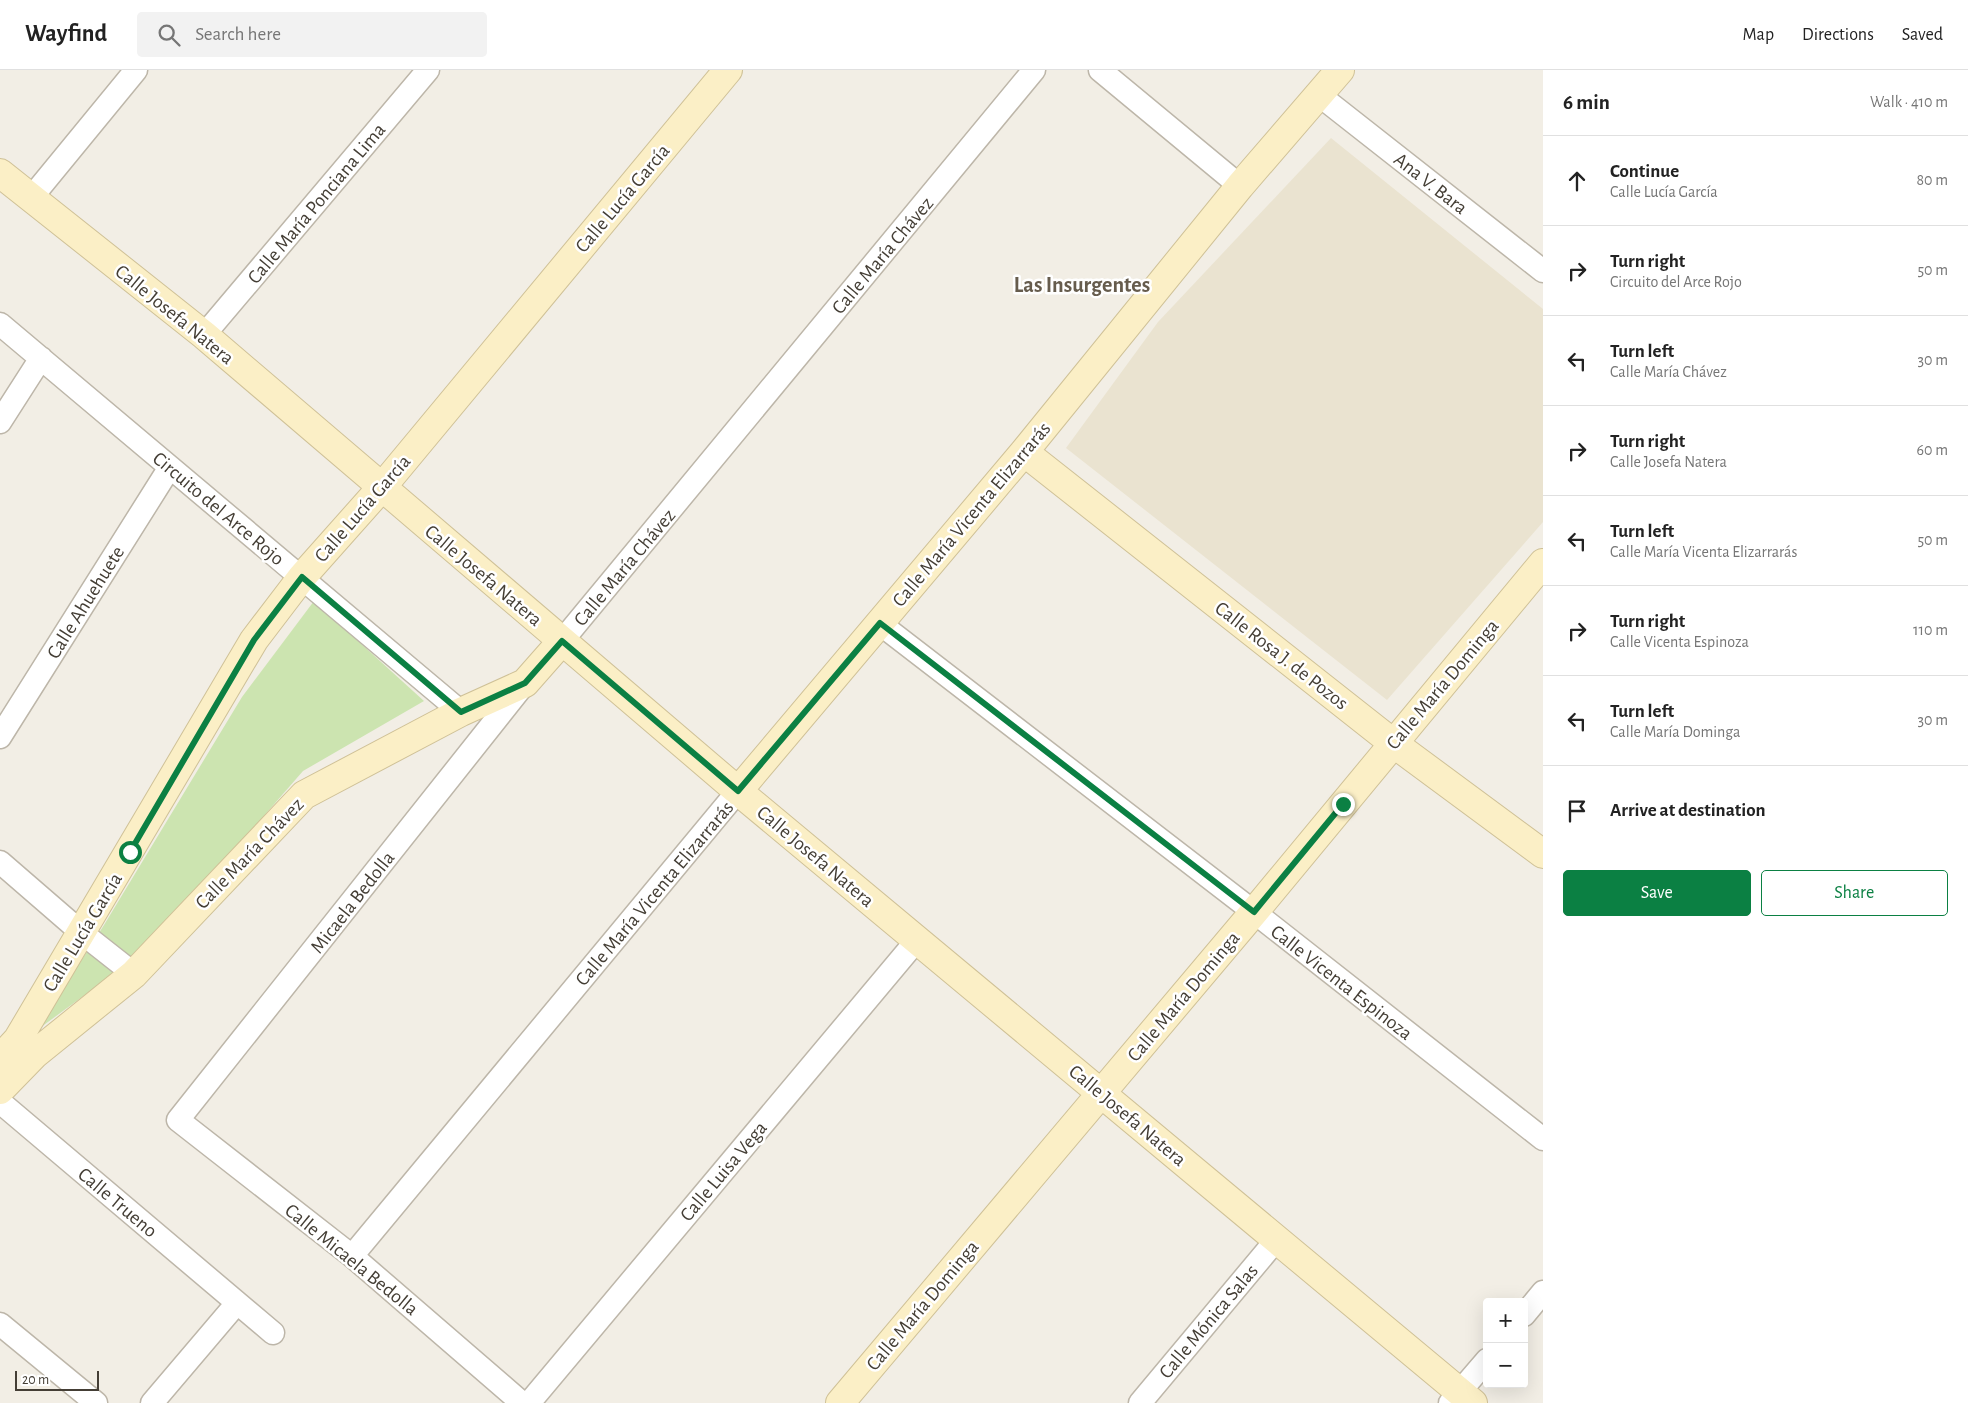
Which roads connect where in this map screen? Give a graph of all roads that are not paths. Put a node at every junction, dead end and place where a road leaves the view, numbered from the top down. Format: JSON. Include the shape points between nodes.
{"nodes":[{"id":1,"x":136,"y":70,"type":"edge"},
{"id":2,"x":428,"y":70,"type":"edge"},
{"id":3,"x":728,"y":70,"type":"edge"},
{"id":4,"x":1034,"y":70,"type":"edge"},
{"id":5,"x":1100,"y":70,"type":"edge"},
{"id":6,"x":1340,"y":70,"type":"edge"},
{"id":7,"x":1319,"y":95,"type":"junction"},
{"id":8,"x":0,"y":173,"type":"edge"},
{"id":9,"x":1240,"y":186,"type":"junction"},
{"id":10,"x":31,"y":198,"type":"junction"},
{"id":11,"x":1543,"y":271,"type":"edge"},
{"id":12,"x":0,"y":324,"type":"edge"},
{"id":13,"x":204,"y":335,"type":"junction"},
{"id":14,"x":41,"y":358,"type":"junction"},
{"id":15,"x":0,"y":422,"type":"edge"},
{"id":16,"x":1024,"y":452,"type":"junction"},
{"id":17,"x":170,"y":467,"type":"junction"},
{"id":18,"x":382,"y":487,"type":"junction"},
{"id":19,"x":1543,"y":563,"type":"edge"},
{"id":20,"x":302,"y":577,"type":"junction"},
{"id":21,"x":880,"y":623,"type":"junction"},
{"id":22,"x":562,"y":641,"type":"junction"},
{"id":23,"x":525,"y":683,"type":"junction"},
{"id":24,"x":461,"y":712,"type":"junction"},
{"id":25,"x":0,"y":737,"type":"edge"},
{"id":26,"x":1394,"y":742,"type":"junction"},
{"id":27,"x":738,"y":791,"type":"junction"},
{"id":28,"x":1543,"y":854,"type":"edge"},
{"id":29,"x":0,"y":862,"type":"edge"},
{"id":30,"x":1254,"y":912,"type":"junction"},
{"id":31,"x":82,"y":934,"type":"junction"},
{"id":32,"x":917,"y":940,"type":"junction"},
{"id":33,"x":134,"y":974,"type":"junction"},
{"id":34,"x":0,"y":1059,"type":"edge"},
{"id":35,"x":0,"y":1090,"type":"edge"},
{"id":36,"x":1101,"y":1093,"type":"junction"},
{"id":37,"x":0,"y":1102,"type":"edge"},
{"id":38,"x":178,"y":1120,"type":"joint"},
{"id":39,"x":1543,"y":1139,"type":"edge"},
{"id":40,"x":1277,"y":1239,"type":"junction"},
{"id":41,"x":352,"y":1256,"type":"junction"},
{"id":42,"x":1543,"y":1292,"type":"edge"},
{"id":43,"x":237,"y":1303,"type":"junction"},
{"id":44,"x":1528,"y":1310,"type":"edge"},
{"id":45,"x":0,"y":1324,"type":"edge"},
{"id":46,"x":273,"y":1333,"type":"dead end"},
{"id":47,"x":1483,"y":1366,"type":"edge"},
{"id":48,"x":1461,"y":1399,"type":"edge"},
{"id":49,"x":96,"y":1403,"type":"edge"},
{"id":50,"x":152,"y":1403,"type":"edge"},
{"id":51,"x":522,"y":1403,"type":"edge"},
{"id":52,"x":529,"y":1403,"type":"edge"},
{"id":53,"x":840,"y":1403,"type":"edge"},
{"id":54,"x":1140,"y":1403,"type":"edge"}],
"edges":[{"from":1,"to":10,"type":"street"},
{"from":2,"to":13,"type":"street","name":"Calle María Ponciana Lima"},
{"from":3,"to":18,"type":"street","name":"Calle Lucía García"},
{"from":4,"to":22,"type":"street","name":"Calle María Chávez"},
{"from":5,"to":9,"type":"street"},
{"from":6,"to":7,"type":"street","name":"Calle María Vicenta Elizarrarás"},
{"from":7,"to":9,"type":"street","name":"Calle María Vicenta Elizarrarás"},
{"from":7,"to":11,"type":"street","name":"Ana V. Bara"},
{"from":8,"to":10,"type":"street","name":"Calle Josefa Natera"},
{"from":9,"to":16,"type":"street","name":"Calle María Vicenta Elizarrarás"},
{"from":10,"to":13,"type":"street","name":"Calle Josefa Natera"},
{"from":12,"to":14,"type":"street","name":"Circuito del Arce Rojo"},
{"from":13,"to":18,"type":"street","name":"Calle Josefa Natera"},
{"from":14,"to":15,"type":"street"},
{"from":14,"to":17,"type":"street","name":"Circuito del Arce Rojo"},
{"from":16,"to":21,"type":"street","name":"Calle María Vicenta Elizarrarás"},
{"from":16,"to":26,"type":"street","name":"Calle Rosa J. de Pozos"},
{"from":17,"to":20,"type":"street","name":"Circuito del Arce Rojo"},
{"from":17,"to":25,"type":"street","name":"Calle Ahuehuete"},
{"from":18,"to":20,"type":"street","name":"Calle Lucía García"},
{"from":18,"to":22,"type":"street","name":"Calle Josefa Natera"},
{"from":19,"to":26,"type":"street","name":"Calle María Dominga"},
{"from":20,"to":24,"type":"street","name":"Circuito del Arce Rojo"},
{"from":20,"to":31,"type":"street","name":"Calle Lucía García","via":[[254,640]]},
{"from":21,"to":27,"type":"street","name":"Calle María Vicenta Elizarrarás"},
{"from":21,"to":30,"type":"street","name":"Calle Vicenta Espinoza"},
{"from":22,"to":23,"type":"street","name":"Calle María Chávez"},
{"from":22,"to":27,"type":"street","name":"Calle Josefa Natera"},
{"from":23,"to":24,"type":"street","name":"Calle María Chávez"},
{"from":23,"to":38,"type":"street","name":"Micaela Bedolla"},
{"from":24,"to":33,"type":"street","name":"Calle María Chávez","via":[[304,795]]},
{"from":26,"to":28,"type":"street","name":"Calle Rosa J. de Pozos"},
{"from":26,"to":30,"type":"street","name":"Calle María Dominga"},
{"from":27,"to":32,"type":"street","name":"Calle Josefa Natera"},
{"from":27,"to":41,"type":"street","name":"Calle María Vicenta Elizarrarás"},
{"from":29,"to":31,"type":"street"},
{"from":30,"to":36,"type":"street","name":"Calle María Dominga"},
{"from":30,"to":39,"type":"street","name":"Calle Vicenta Espinoza"},
{"from":31,"to":33,"type":"street"},
{"from":31,"to":34,"type":"street","name":"Calle Lucía García","via":[[18,1039]]},
{"from":32,"to":36,"type":"street","name":"Calle Josefa Natera"},
{"from":32,"to":52,"type":"street","name":"Calle Luisa Vega"},
{"from":33,"to":35,"type":"street","name":"Calle María Chávez","via":[[35,1054]]},
{"from":36,"to":40,"type":"street","name":"Calle Josefa Natera"},
{"from":36,"to":53,"type":"street","name":"Calle María Dominga"},
{"from":37,"to":43,"type":"street","name":"Calle Trueno"},
{"from":38,"to":41,"type":"street","name":"Calle Micaela Bedolla"},
{"from":40,"to":48,"type":"street","name":"Calle Josefa Natera"},
{"from":40,"to":54,"type":"street","name":"Calle Mónica Salas"},
{"from":41,"to":51,"type":"street","name":"Calle Micaela Bedolla"},
{"from":42,"to":44,"type":"street"},
{"from":43,"to":46,"type":"street","name":"Calle Trueno"},
{"from":43,"to":50,"type":"street"},
{"from":45,"to":49,"type":"street"},
{"from":47,"to":48,"type":"street"}]}
